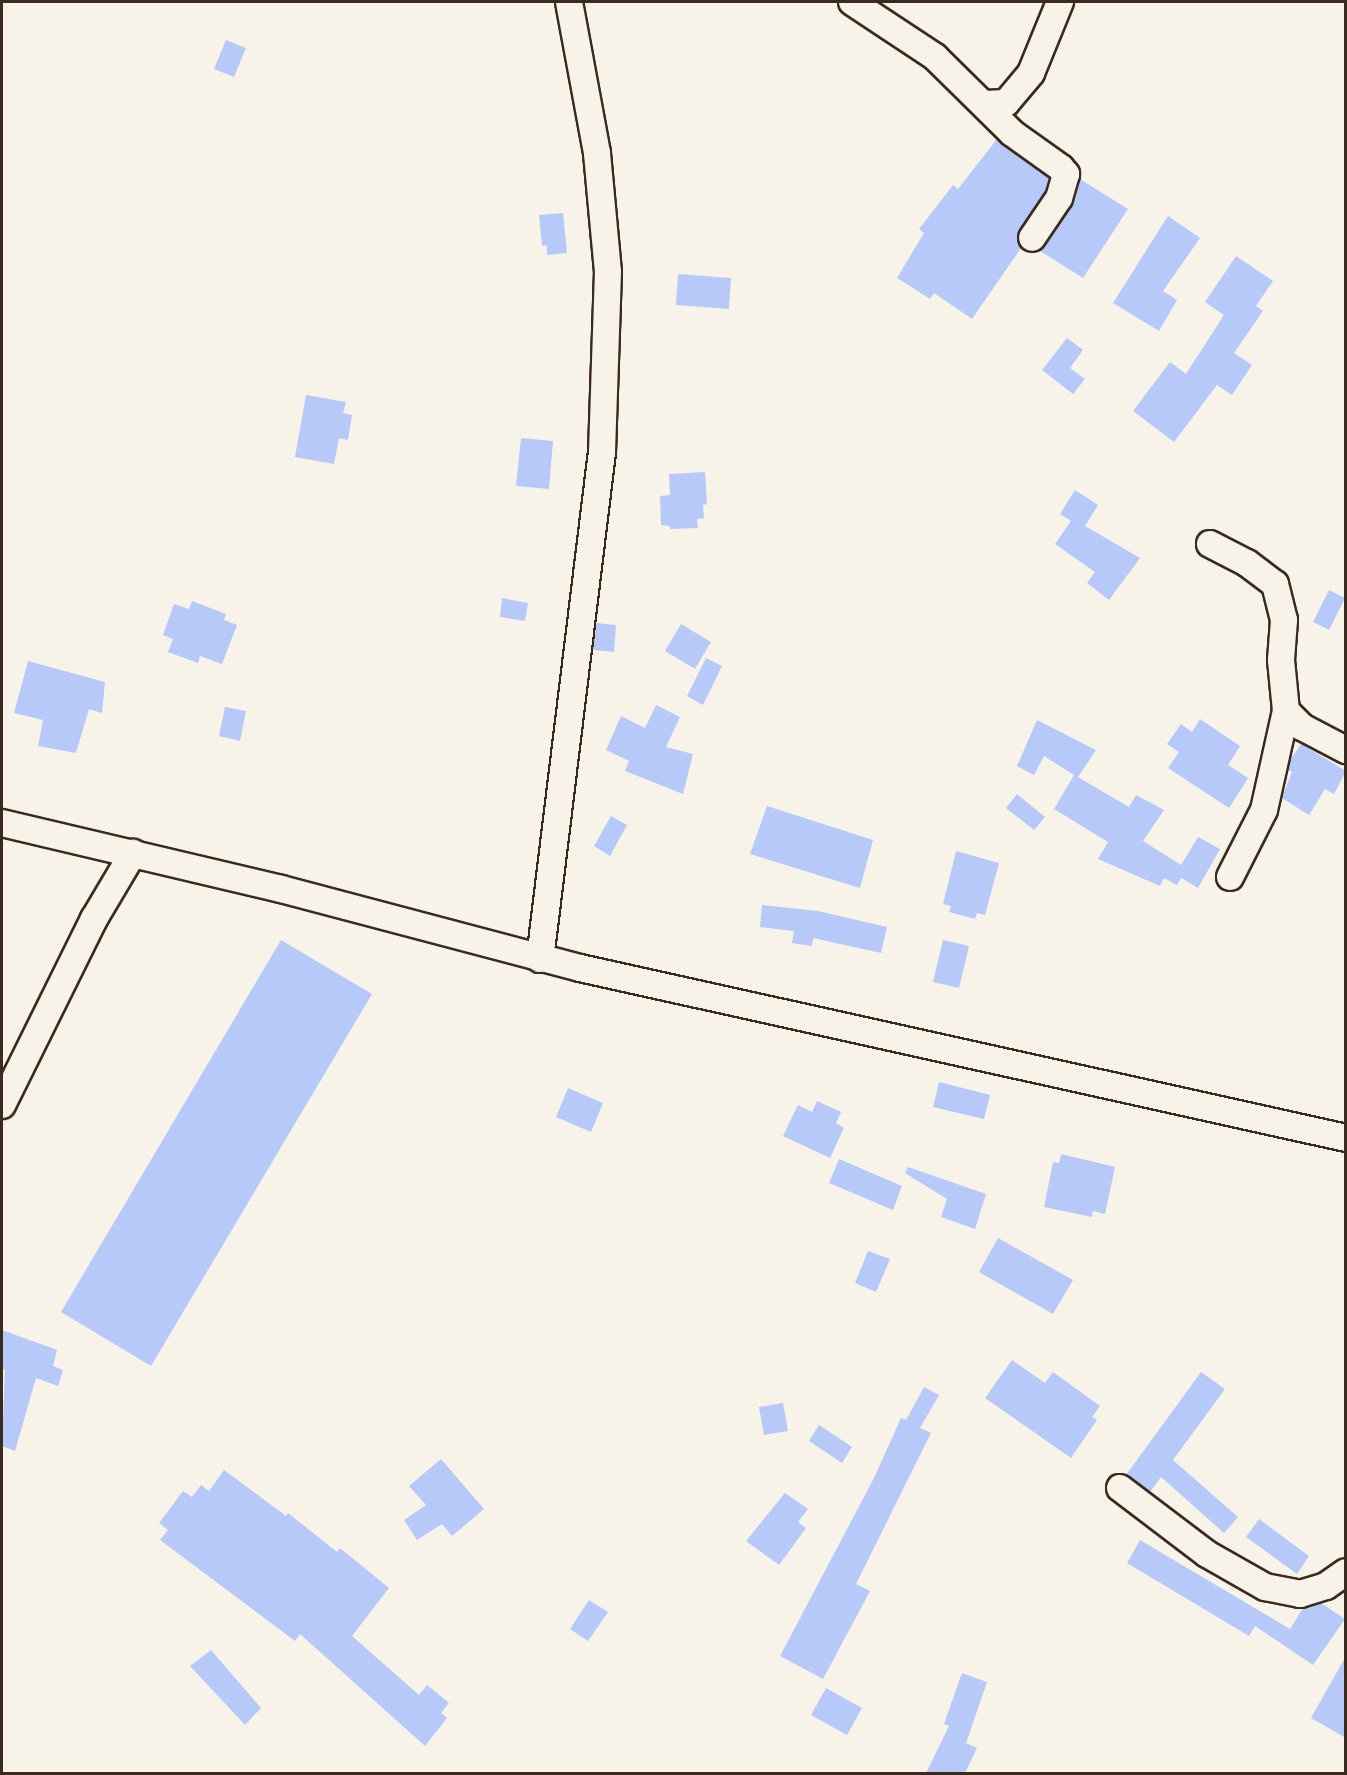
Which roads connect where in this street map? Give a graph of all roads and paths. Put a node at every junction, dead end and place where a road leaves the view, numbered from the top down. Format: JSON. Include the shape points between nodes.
{"nodes":[{"id":1,"x":569,"y":2,"type":"edge"},
{"id":2,"x":852,"y":2,"type":"edge"},
{"id":3,"x":1060,"y":2,"type":"edge"},
{"id":4,"x":985,"y":104,"type":"junction"},
{"id":5,"x":1032,"y":238,"type":"dead end"},
{"id":6,"x":1210,"y":544,"type":"dead end"},
{"id":7,"x":1286,"y":711,"type":"junction"},
{"id":8,"x":1346,"y":750,"type":"edge"},
{"id":9,"x":2,"y":823,"type":"edge"},
{"id":10,"x":133,"y":853,"type":"junction"},
{"id":11,"x":1230,"y":877,"type":"dead end"},
{"id":12,"x":540,"y":958,"type":"junction"},
{"id":13,"x":2,"y":1105,"type":"edge"},
{"id":14,"x":1346,"y":1138,"type":"edge"},
{"id":15,"x":1120,"y":1488,"type":"dead end"},
{"id":16,"x":1346,"y":1572,"type":"edge"}],
"edges":[{"from":1,"to":12,"type":"street","via":[[597,153],[608,283],[602,452]]},
{"from":2,"to":4,"type":"street","via":[[935,57]]},
{"from":3,"to":4,"type":"street","via":[[1031,73],[1019,90],[1006,103]]},
{"from":4,"to":5,"type":"street","via":[[1012,133],[1066,174],[1059,198]]},
{"from":6,"to":7,"type":"street","via":[[1247,563],[1279,592]]},
{"from":7,"to":8,"type":"street","via":[[1302,727]]},
{"from":7,"to":11,"type":"street","via":[[1264,810]]},
{"from":9,"to":10,"type":"street"},
{"from":10,"to":12,"type":"street"},
{"from":10,"to":13,"type":"street","via":[[94,919]]},
{"from":12,"to":14,"type":"street"},
{"from":15,"to":16,"type":"street","via":[[1207,1554],[1265,1587],[1300,1594],[1326,1586]]}]}
